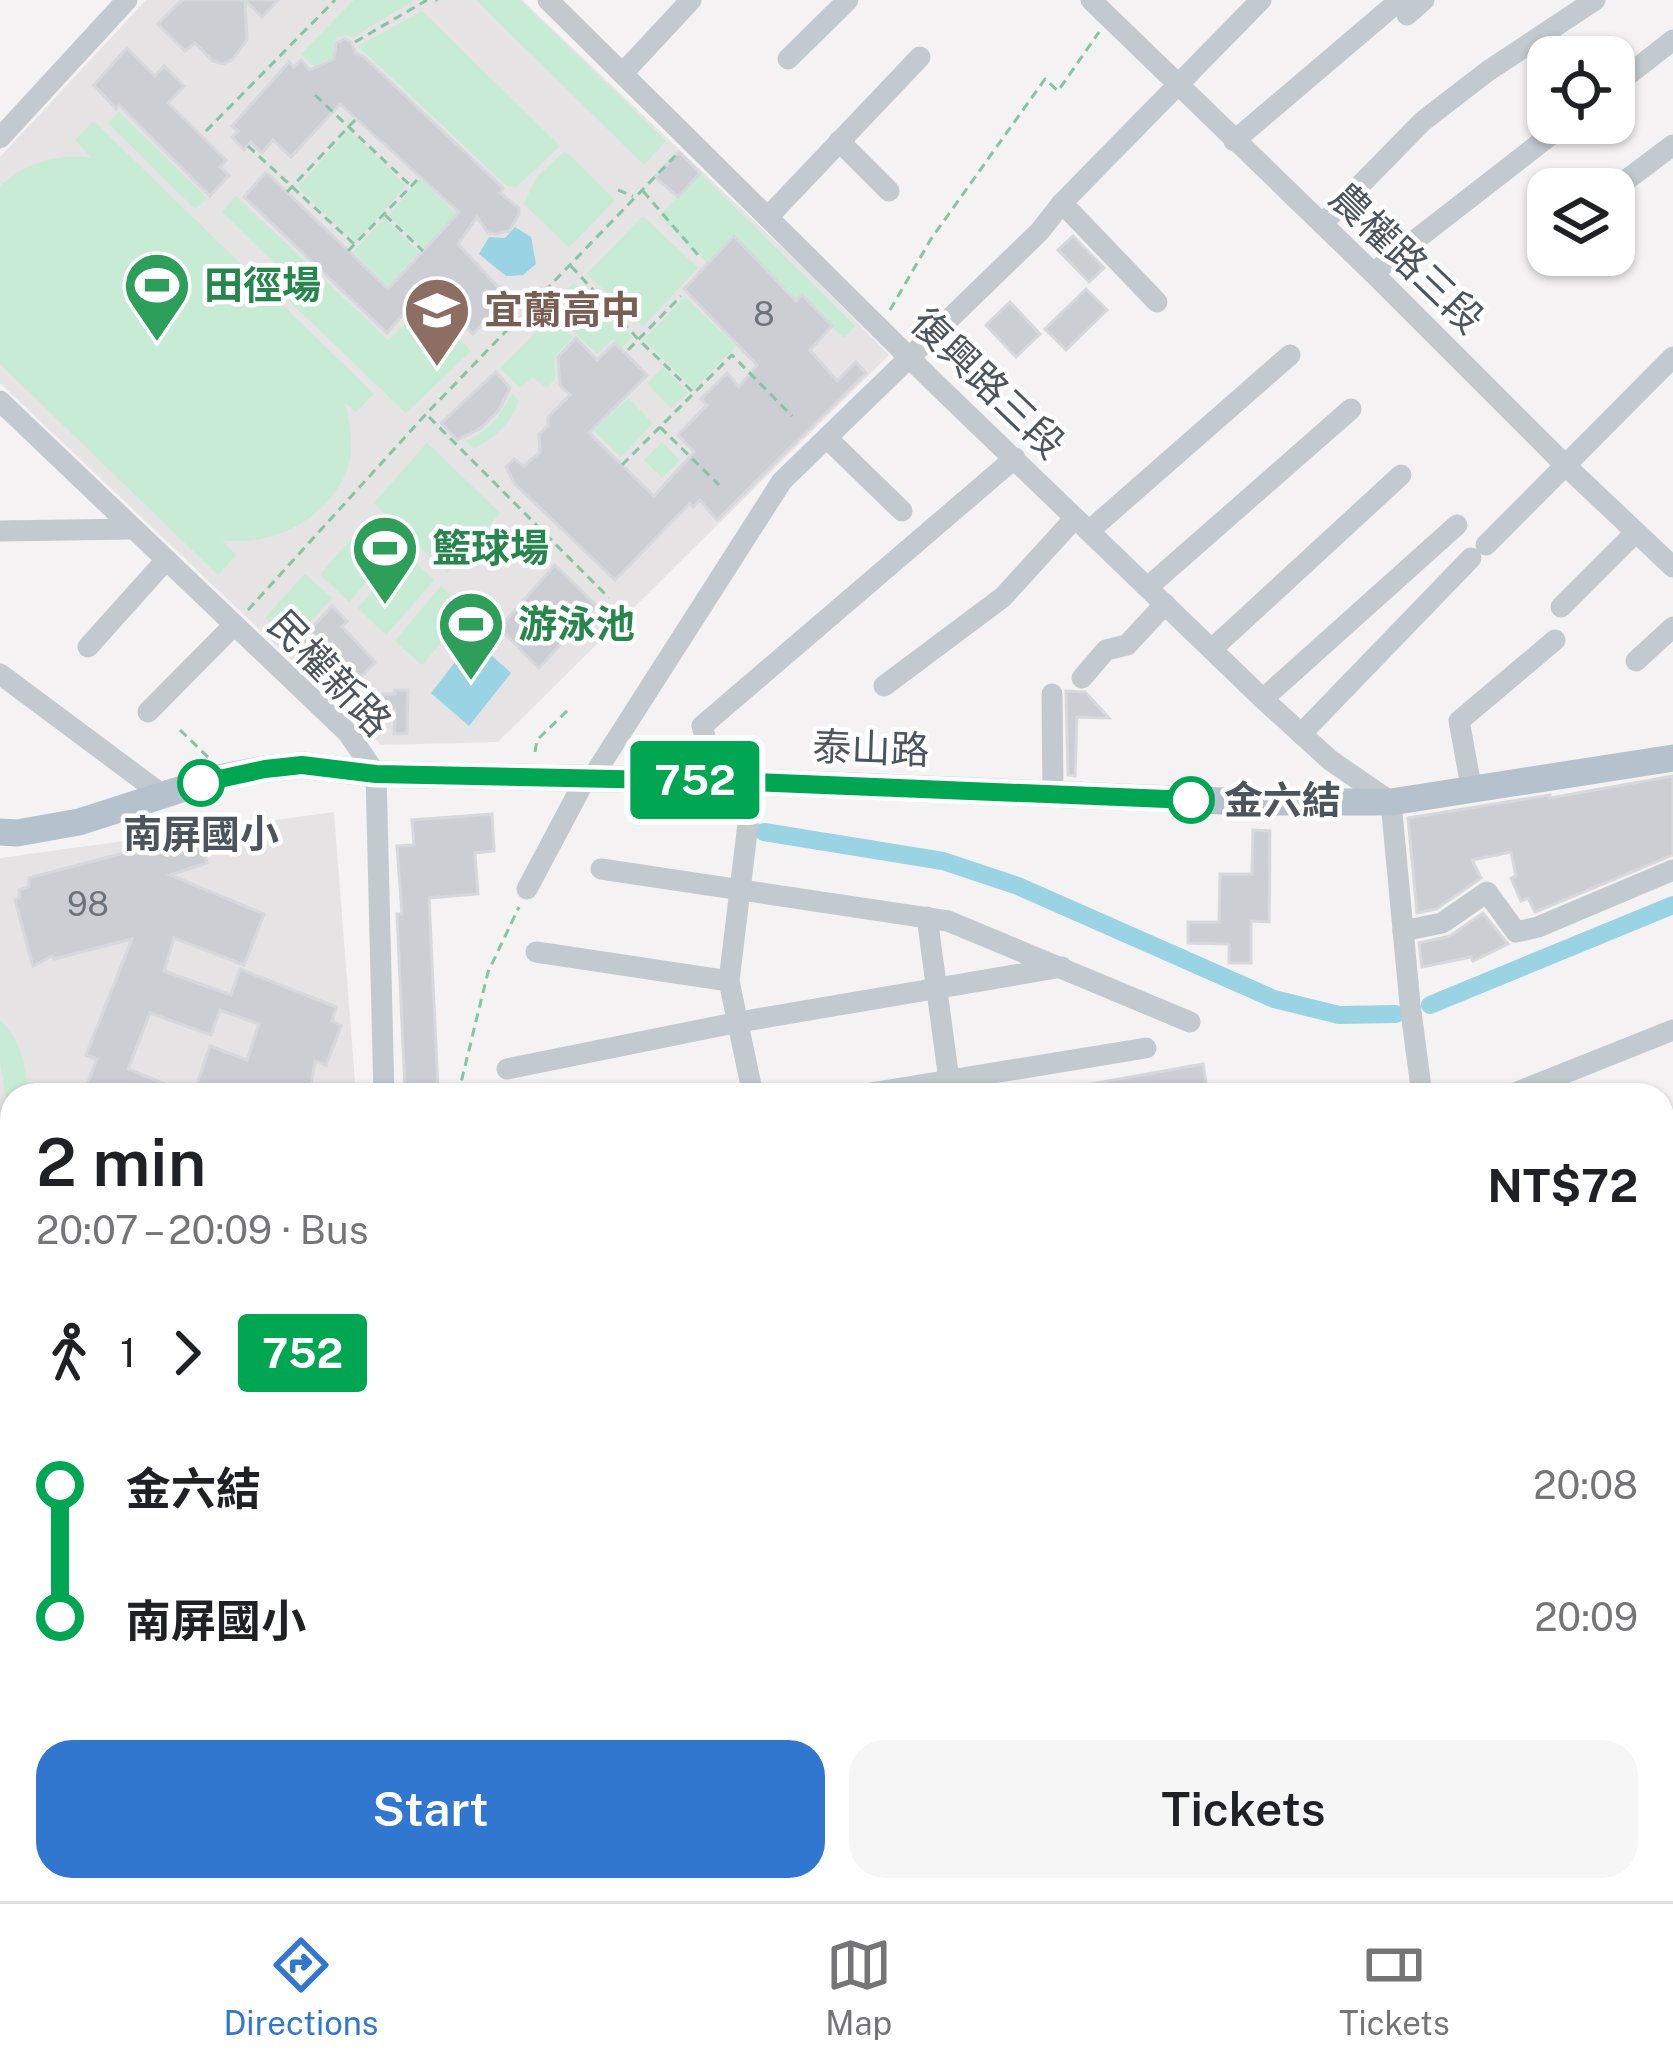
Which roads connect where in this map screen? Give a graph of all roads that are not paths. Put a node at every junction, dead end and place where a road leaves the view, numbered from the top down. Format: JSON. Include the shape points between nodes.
{"nodes":[{"id":1,"x":127,"y":0,"type":"edge"},
{"id":2,"x":548,"y":0,"type":"edge"},
{"id":3,"x":691,"y":0,"type":"edge"},
{"id":4,"x":848,"y":0,"type":"edge"},
{"id":5,"x":1091,"y":0,"type":"edge"},
{"id":6,"x":1262,"y":0,"type":"edge"},
{"id":7,"x":1595,"y":0,"type":"edge"},
{"id":8,"x":1410,"y":5,"type":"edge"},
{"id":9,"x":1673,"y":40,"type":"edge"},
{"id":10,"x":920,"y":57,"type":"dead end"},
{"id":11,"x":788,"y":59,"type":"dead end"},
{"id":12,"x":1635,"y":70,"type":"edge"},
{"id":13,"x":623,"y":73,"type":"junction"},
{"id":14,"x":1178,"y":86,"type":"junction"},
{"id":15,"x":0,"y":138,"type":"edge"},
{"id":16,"x":839,"y":141,"type":"junction"},
{"id":17,"x":1234,"y":141,"type":"junction"},
{"id":18,"x":1539,"y":144,"type":"edge"},
{"id":19,"x":1673,"y":146,"type":"edge"},
{"id":20,"x":1635,"y":174,"type":"edge"},
{"id":21,"x":889,"y":191,"type":"dead end"},
{"id":22,"x":1061,"y":203,"type":"junction"},
{"id":23,"x":768,"y":217,"type":"junction"},
{"id":24,"x":1322,"y":224,"type":"junction"},
{"id":25,"x":1373,"y":273,"type":"junction"},
{"id":26,"x":1157,"y":302,"type":"dead end"},
{"id":27,"x":1290,"y":355,"type":"dead end"},
{"id":28,"x":1673,"y":357,"type":"edge"},
{"id":29,"x":910,"y":358,"type":"junction"},
{"id":30,"x":0,"y":401,"type":"edge"},
{"id":31,"x":1351,"y":409,"type":"dead end"},
{"id":32,"x":828,"y":439,"type":"junction"},
{"id":33,"x":1015,"y":458,"type":"junction"},
{"id":34,"x":1566,"y":466,"type":"junction"},
{"id":35,"x":1401,"y":476,"type":"dead end"},
{"id":36,"x":902,"y":511,"type":"dead end"},
{"id":37,"x":1082,"y":524,"type":"junction"},
{"id":38,"x":1457,"y":525,"type":"dead end"},
{"id":39,"x":133,"y":529,"type":"junction"},
{"id":40,"x":0,"y":531,"type":"edge"},
{"id":41,"x":1636,"y":532,"type":"junction"},
{"id":42,"x":166,"y":560,"type":"junction"},
{"id":43,"x":1673,"y":567,"type":"edge"},
{"id":44,"x":1148,"y":587,"type":"junction"},
{"id":45,"x":1166,"y":604,"type":"junction"},
{"id":46,"x":1561,"y":607,"type":"dead end"},
{"id":47,"x":233,"y":626,"type":"junction"},
{"id":48,"x":1673,"y":627,"type":"edge"},
{"id":49,"x":1556,"y":640,"type":"dead end"},
{"id":50,"x":88,"y":647,"type":"dead end"},
{"id":51,"x":1212,"y":649,"type":"junction"},
{"id":52,"x":1636,"y":661,"type":"dead end"},
{"id":53,"x":0,"y":674,"type":"edge"},
{"id":54,"x":1082,"y":678,"type":"dead end"},
{"id":55,"x":884,"y":686,"type":"dead end"},
{"id":56,"x":1052,"y":694,"type":"dead end"},
{"id":57,"x":1263,"y":699,"type":"junction"},
{"id":58,"x":148,"y":712,"type":"dead end"},
{"id":59,"x":1301,"y":734,"type":"junction"},
{"id":60,"x":1673,"y":758,"type":"edge"},
{"id":61,"x":376,"y":774,"type":"junction"},
{"id":62,"x":589,"y":778,"type":"junction"},
{"id":63,"x":718,"y":781,"type":"junction"},
{"id":64,"x":753,"y":782,"type":"junction"},
{"id":65,"x":1472,"y":791,"type":"junction"},
{"id":66,"x":1053,"y":794,"type":"junction"},
{"id":67,"x":164,"y":796,"type":"junction"},
{"id":68,"x":1391,"y":802,"type":"junction"},
{"id":69,"x":0,"y":832,"type":"edge"},
{"id":70,"x":601,"y":869,"type":"dead end"},
{"id":71,"x":1673,"y":870,"type":"edge"},
{"id":72,"x":742,"y":888,"type":"junction"},
{"id":73,"x":527,"y":889,"type":"road end"},
{"id":74,"x":927,"y":917,"type":"junction"},
{"id":75,"x":1403,"y":931,"type":"junction"},
{"id":76,"x":536,"y":952,"type":"dead end"},
{"id":77,"x":1063,"y":967,"type":"junction"},
{"id":78,"x":729,"y":982,"type":"junction"},
{"id":79,"x":937,"y":989,"type":"junction"},
{"id":80,"x":740,"y":1022,"type":"junction"},
{"id":81,"x":1190,"y":1022,"type":"dead end"},
{"id":82,"x":1673,"y":1030,"type":"edge"},
{"id":83,"x":1146,"y":1048,"type":"dead end"},
{"id":84,"x":507,"y":1069,"type":"dead end"},
{"id":85,"x":950,"y":1080,"type":"junction"},
{"id":86,"x":384,"y":1083,"type":"edge"},
{"id":87,"x":751,"y":1083,"type":"edge"},
{"id":88,"x":932,"y":1083,"type":"edge"},
{"id":89,"x":1421,"y":1083,"type":"edge"},
{"id":90,"x":1540,"y":1083,"type":"edge"}],
"edges":[{"from":1,"to":15,"type":"street"},
{"from":2,"to":13,"type":"street","name":"復興路三段"},
{"from":3,"to":13,"type":"street"},
{"from":4,"to":11,"type":"street"},
{"from":5,"to":14,"type":"street","name":"農權路三段"},
{"from":6,"to":14,"type":"street"},
{"from":7,"to":24,"type":"street","via":[[1423,121]]},
{"from":8,"to":17,"type":"street"},
{"from":9,"to":12,"type":"street"},
{"from":10,"to":16,"type":"street"},
{"from":13,"to":23,"type":"street","name":"復興路三段"},
{"from":14,"to":17,"type":"street","name":"農權路三段"},
{"from":14,"to":22,"type":"street"},
{"from":16,"to":21,"type":"street"},
{"from":16,"to":23,"type":"street"},
{"from":17,"to":24,"type":"street","name":"農權路三段"},
{"from":18,"to":25,"type":"street"},
{"from":19,"to":20,"type":"street"},
{"from":22,"to":26,"type":"street"},
{"from":22,"to":29,"type":"street"},
{"from":23,"to":29,"type":"street","name":"復興路三段"},
{"from":24,"to":25,"type":"street","name":"農權路三段"},
{"from":25,"to":34,"type":"street","name":"農權路三段"},
{"from":27,"to":37,"type":"street"},
{"from":28,"to":34,"type":"street"},
{"from":29,"to":32,"type":"street"},
{"from":29,"to":33,"type":"street","name":"復興路三段"},
{"from":30,"to":39,"type":"street","name":"民權新路"},
{"from":31,"to":44,"type":"street"},
{"from":32,"to":36,"type":"street"},
{"from":32,"to":62,"type":"street","via":[[782,482]]},
{"from":33,"to":37,"type":"street","name":"復興路三段"},
{"from":33,"to":63,"type":"street","via":[[702,727]]},
{"from":34,"to":41,"type":"street","name":"農權路三段"},
{"from":34,"to":59,"type":"street"},
{"from":35,"to":51,"type":"street"},
{"from":37,"to":44,"type":"street","name":"復興路三段"},
{"from":37,"to":55,"type":"street","via":[[1004,597]]},
{"from":38,"to":57,"type":"street"},
{"from":39,"to":40,"type":"street"},
{"from":39,"to":42,"type":"street","name":"民權新路"},
{"from":41,"to":43,"type":"street","name":"農權路三段"},
{"from":41,"to":46,"type":"street"},
{"from":42,"to":47,"type":"street","name":"民權新路"},
{"from":42,"to":50,"type":"street"},
{"from":44,"to":45,"type":"street","name":"復興路三段"},
{"from":45,"to":51,"type":"street","name":"復興路三段"},
{"from":45,"to":54,"type":"street"},
{"from":47,"to":58,"type":"street"},
{"from":47,"to":61,"type":"street","name":"民權新路","via":[[348,733]]},
{"from":48,"to":52,"type":"street"},
{"from":49,"to":65,"type":"street","via":[[1459,721]]},
{"from":51,"to":57,"type":"street","name":"復興路三段"},
{"from":53,"to":67,"type":"street"},
{"from":56,"to":66,"type":"street"},
{"from":57,"to":59,"type":"street","name":"復興路三段"},
{"from":59,"to":68,"type":"street","name":"復興路三段"},
{"from":60,"to":65,"type":"main road","name":"泰山路"},
{"from":61,"to":62,"type":"main road","name":"泰山路"},
{"from":61,"to":67,"type":"main road","name":"泰山路","via":[[302,765]]},
{"from":61,"to":86,"type":"street","name":"民權新路"},
{"from":62,"to":63,"type":"main road","name":"泰山路"},
{"from":62,"to":73,"type":"street"},
{"from":63,"to":64,"type":"main road","name":"泰山路"},
{"from":64,"to":66,"type":"main road","name":"泰山路"},
{"from":64,"to":72,"type":"street"},
{"from":65,"to":68,"type":"main road","name":"泰山路"},
{"from":66,"to":68,"type":"main road","name":"泰山路"},
{"from":67,"to":69,"type":"main road","name":"泰山路","via":[[79,822]]},
{"from":68,"to":75,"type":"street"},
{"from":70,"to":72,"type":"street"},
{"from":71,"to":75,"type":"street","via":[[1516,932],[1487,892],[1442,923]]},
{"from":72,"to":74,"type":"street"},
{"from":72,"to":78,"type":"street"},
{"from":74,"to":77,"type":"street"},
{"from":74,"to":79,"type":"street"},
{"from":75,"to":89,"type":"street"},
{"from":76,"to":78,"type":"street"},
{"from":77,"to":79,"type":"street"},
{"from":77,"to":81,"type":"street"},
{"from":78,"to":80,"type":"street"},
{"from":79,"to":80,"type":"street"},
{"from":79,"to":85,"type":"street"},
{"from":80,"to":84,"type":"street"},
{"from":80,"to":87,"type":"street"},
{"from":82,"to":90,"type":"street"},
{"from":83,"to":85,"type":"street"},
{"from":85,"to":88,"type":"street"}]}
